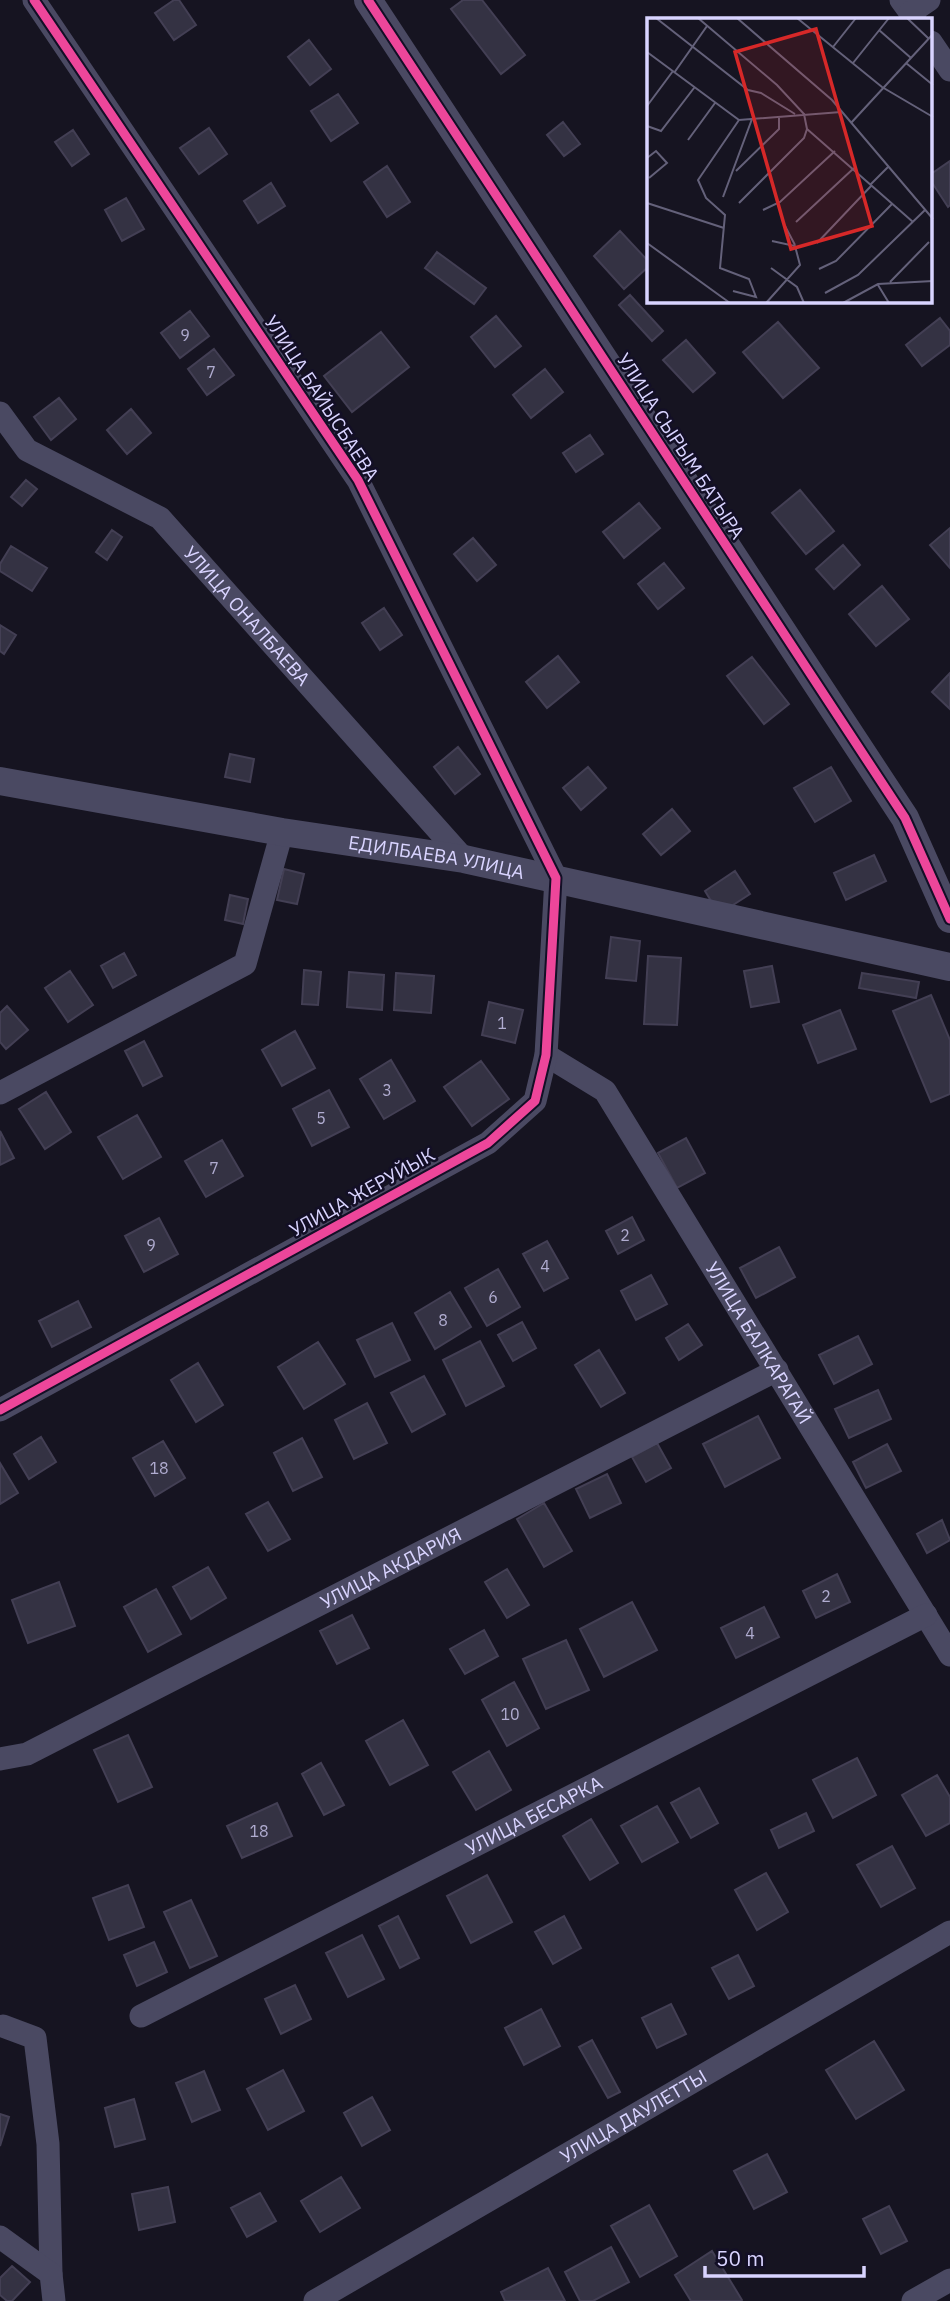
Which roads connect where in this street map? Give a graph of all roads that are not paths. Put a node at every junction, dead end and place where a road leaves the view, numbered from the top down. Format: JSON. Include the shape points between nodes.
{"nodes":[{"id":1,"x":34,"y":0,"type":"edge"},
{"id":2,"x":368,"y":0,"type":"edge"},
{"id":3,"x":932,"y":43,"type":"edge"},
{"id":4,"x":950,"y":69,"type":"edge"},
{"id":5,"x":0,"y":413,"type":"edge"},
{"id":6,"x":0,"y":781,"type":"edge"},
{"id":7,"x":282,"y":832,"type":"junction"},
{"id":8,"x":464,"y":859,"type":"junction"},
{"id":9,"x":556,"y":878,"type":"junction"},
{"id":10,"x":950,"y":919,"type":"edge"},
{"id":11,"x":950,"y":967,"type":"edge"},
{"id":12,"x":546,"y":1055,"type":"junction"},
{"id":13,"x":0,"y":1093,"type":"edge"},
{"id":14,"x":777,"y":1370,"type":"junction"},
{"id":15,"x":0,"y":1410,"type":"edge"},
{"id":16,"x":926,"y":1615,"type":"junction"},
{"id":17,"x":950,"y":1655,"type":"edge"},
{"id":18,"x":0,"y":1759,"type":"edge"},
{"id":19,"x":950,"y":1932,"type":"edge"},
{"id":20,"x":141,"y":2016,"type":"dead end"},
{"id":21,"x":3,"y":2026,"type":"dead end"},
{"id":22,"x":0,"y":2237,"type":"edge"},
{"id":23,"x":51,"y":2274,"type":"junction"},
{"id":24,"x":950,"y":2280,"type":"edge"},
{"id":25,"x":54,"y":2301,"type":"edge"},
{"id":26,"x":315,"y":2301,"type":"edge"},
{"id":27,"x":913,"y":2301,"type":"edge"}],
"edges":[{"from":1,"to":9,"type":"street","name":"УЛИЦА БАЙЫСБАЕВА","via":[[358,480]]},
{"from":2,"to":10,"type":"street","name":"УЛИЦА СЫРЫМ БАТЫРА","via":[[905,818]]},
{"from":3,"to":4,"type":"street"},
{"from":5,"to":8,"type":"street","name":"УЛИЦА ОНАЛБАЕВА","via":[[27,450],[160,518]]},
{"from":6,"to":7,"type":"street","name":"ЕДИЛБАЕВА УЛИЦА"},
{"from":7,"to":8,"type":"street","name":"ЕДИЛБАЕВА УЛИЦА"},
{"from":7,"to":13,"type":"street","via":[[245,964]]},
{"from":8,"to":9,"type":"street","name":"ЕДИЛБАЕВА УЛИЦА"},
{"from":9,"to":11,"type":"street","name":"ЕДИЛБАЕВА УЛИЦА"},
{"from":9,"to":12,"type":"street","name":"УЛИЦА ЖЕРУЙЫК"},
{"from":12,"to":14,"type":"street","name":"УЛИЦА БАЛКАРАГАЙ","via":[[605,1091]]},
{"from":12,"to":15,"type":"street","name":"УЛИЦА ЖЕРУЙЫК","via":[[535,1101],[488,1143]]},
{"from":14,"to":16,"type":"street","name":"УЛИЦА БАЛКАРАГАЙ"},
{"from":14,"to":18,"type":"street","name":"УЛИЦА АКДАРИЯ","via":[[27,1754]]},
{"from":16,"to":17,"type":"street","name":"УЛИЦА БАЛКАРАГАЙ"},
{"from":16,"to":20,"type":"street","name":"УЛИЦА БЕСАРКА"},
{"from":19,"to":26,"type":"street","name":"УЛИЦА ДАУЛЕТТЫ"},
{"from":21,"to":23,"type":"street","via":[[35,2038],[48,2144]]},
{"from":22,"to":23,"type":"street"},
{"from":23,"to":25,"type":"street"},
{"from":24,"to":27,"type":"street"}]}
